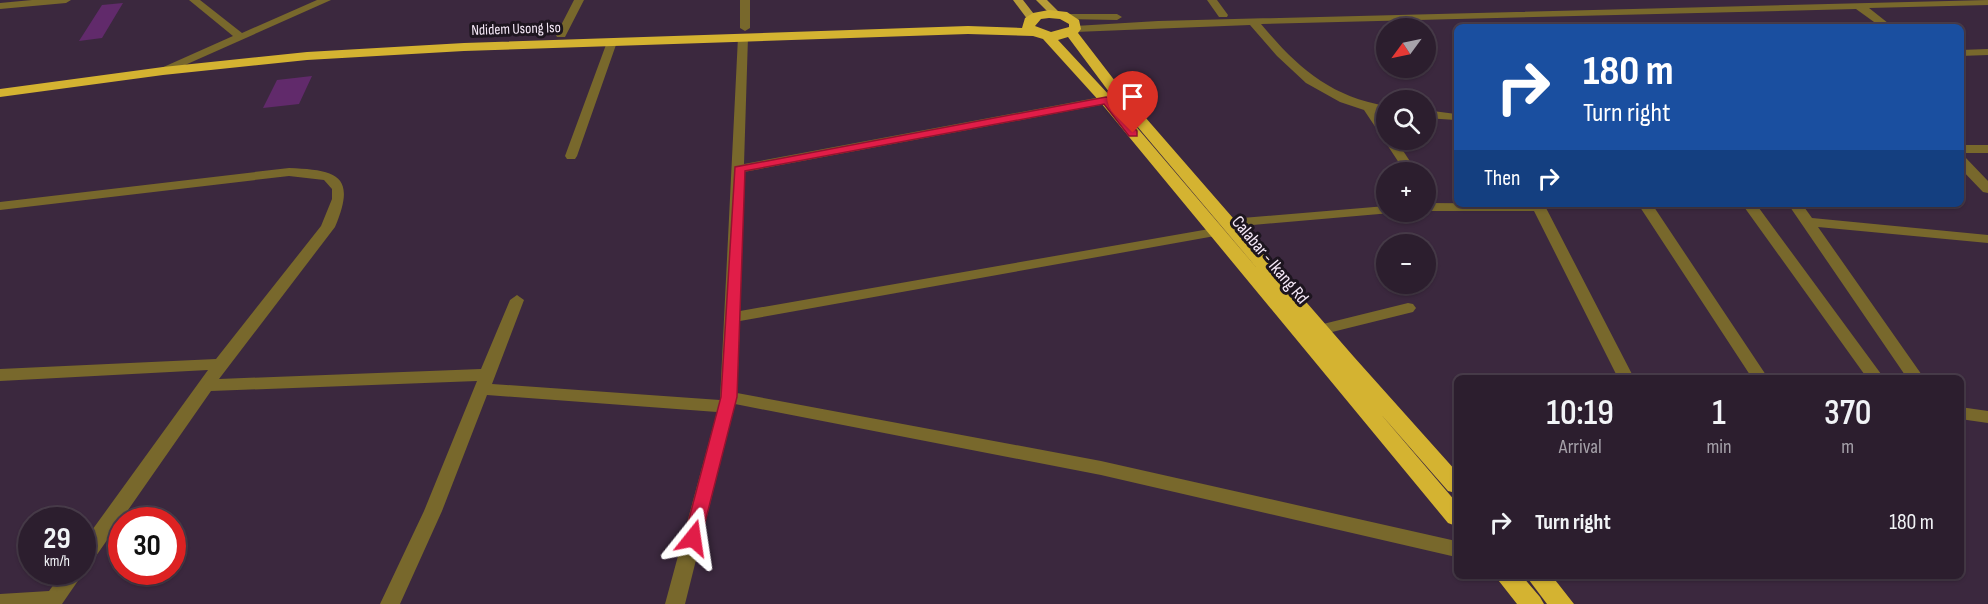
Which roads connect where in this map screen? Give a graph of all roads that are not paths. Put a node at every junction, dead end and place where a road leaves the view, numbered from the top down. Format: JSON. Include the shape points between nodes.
{"nodes":[{"id":1,"x":66,"y":0,"type":"edge"},
{"id":2,"x":194,"y":0,"type":"edge"},
{"id":3,"x":326,"y":0,"type":"edge"},
{"id":4,"x":579,"y":0,"type":"edge"},
{"id":5,"x":745,"y":0,"type":"edge"},
{"id":6,"x":1018,"y":0,"type":"edge"},
{"id":7,"x":1041,"y":0,"type":"edge"},
{"id":8,"x":1212,"y":0,"type":"edge"},
{"id":9,"x":1779,"y":0,"type":"edge"},
{"id":10,"x":31,"y":2,"type":"edge"},
{"id":11,"x":1988,"y":2,"type":"edge"},
{"id":12,"x":1858,"y":5,"type":"junction"},
{"id":13,"x":0,"y":6,"type":"edge"},
{"id":14,"x":1223,"y":15,"type":"junction"},
{"id":15,"x":1253,"y":21,"type":"junction"},
{"id":16,"x":1068,"y":23,"type":"junction"},
{"id":17,"x":1884,"y":24,"type":"edge"},
{"id":18,"x":1036,"y":27,"type":"junction"},
{"id":19,"x":744,"y":33,"type":"junction"},
{"id":20,"x":561,"y":35,"type":"junction"},
{"id":21,"x":241,"y":37,"type":"junction"},
{"id":22,"x":612,"y":42,"type":"junction"},
{"id":23,"x":1988,"y":52,"type":"edge"},
{"id":24,"x":1964,"y":53,"type":"edge"},
{"id":25,"x":193,"y":58,"type":"junction"},
{"id":26,"x":164,"y":71,"type":"junction"},
{"id":27,"x":0,"y":84,"type":"edge"},
{"id":28,"x":0,"y":93,"type":"edge"},
{"id":29,"x":1106,"y":100,"type":"junction"},
{"id":30,"x":1369,"y":108,"type":"junction"},
{"id":31,"x":1376,"y":109,"type":"edge"},
{"id":32,"x":1436,"y":115,"type":"edge"},
{"id":33,"x":1454,"y":117,"type":"edge"},
{"id":34,"x":1376,"y":119,"type":"edge"},
{"id":35,"x":1964,"y":149,"type":"edge"},
{"id":36,"x":1988,"y":149,"type":"edge"},
{"id":37,"x":571,"y":156,"type":"dead end"},
{"id":38,"x":1964,"y":164,"type":"edge"},
{"id":39,"x":739,"y":169,"type":"junction"},
{"id":40,"x":1988,"y":189,"type":"edge"},
{"id":41,"x":0,"y":206,"type":"edge"},
{"id":42,"x":1436,"y":207,"type":"edge"},
{"id":43,"x":1454,"y":207,"type":"edge"},
{"id":44,"x":1539,"y":207,"type":"edge"},
{"id":45,"x":1647,"y":207,"type":"edge"},
{"id":46,"x":1751,"y":207,"type":"edge"},
{"id":47,"x":1797,"y":207,"type":"edge"},
{"id":48,"x":1376,"y":211,"type":"edge"},
{"id":49,"x":1808,"y":222,"type":"junction"},
{"id":50,"x":1222,"y":227,"type":"junction"},
{"id":51,"x":1988,"y":239,"type":"edge"},
{"id":52,"x":517,"y":300,"type":"dead end"},
{"id":53,"x":1408,"y":308,"type":"dead end"},
{"id":54,"x":733,"y":317,"type":"junction"},
{"id":55,"x":1320,"y":330,"type":"junction"},
{"id":56,"x":221,"y":364,"type":"junction"},
{"id":57,"x":0,"y":375,"type":"edge"},
{"id":58,"x":1624,"y":375,"type":"edge"},
{"id":59,"x":1758,"y":375,"type":"edge"},
{"id":60,"x":1874,"y":375,"type":"edge"},
{"id":61,"x":1914,"y":375,"type":"edge"},
{"id":62,"x":483,"y":382,"type":"junction"},
{"id":63,"x":207,"y":385,"type":"junction"},
{"id":64,"x":728,"y":402,"type":"junction"},
{"id":65,"x":1964,"y":414,"type":"edge"},
{"id":66,"x":1988,"y":417,"type":"edge"},
{"id":67,"x":1454,"y":483,"type":"edge"},
{"id":68,"x":1454,"y":515,"type":"edge"},
{"id":69,"x":96,"y":540,"type":"edge"},
{"id":70,"x":1454,"y":549,"type":"edge"},
{"id":71,"x":1511,"y":579,"type":"edge"},
{"id":72,"x":1541,"y":579,"type":"edge"},
{"id":73,"x":65,"y":585,"type":"edge"},
{"id":74,"x":53,"y":601,"type":"edge"},
{"id":75,"x":0,"y":603,"type":"edge"},
{"id":76,"x":390,"y":604,"type":"edge"},
{"id":77,"x":675,"y":604,"type":"edge"},
{"id":78,"x":1532,"y":604,"type":"edge"},
{"id":79,"x":1562,"y":604,"type":"edge"}],
"edges":[{"from":1,"to":10,"type":"street"},
{"from":2,"to":21,"type":"street"},
{"from":3,"to":21,"type":"street"},
{"from":4,"to":20,"type":"street"},
{"from":5,"to":19,"type":"street"},
{"from":6,"to":18,"type":"main road"},
{"from":7,"to":16,"type":"main road"},
{"from":8,"to":14,"type":"street"},
{"from":9,"to":14,"type":"street"},
{"from":10,"to":13,"type":"street"},
{"from":11,"to":12,"type":"street"},
{"from":12,"to":15,"type":"street"},
{"from":12,"to":17,"type":"street"},
{"from":14,"to":16,"type":"street"},
{"from":15,"to":16,"type":"street"},
{"from":15,"to":30,"type":"street","via":[[1298,72],[1337,97]]},
{"from":16,"to":18,"type":"highway","via":[[1060,35]]},
{"from":16,"to":18,"type":"highway","via":[[1043,14]]},
{"from":16,"to":50,"type":"highway","name":"Calabar - Ikang Rd","via":[[1120,97]]},
{"from":18,"to":19,"type":"highway","name":"Ndidem Usong Iso"},
{"from":18,"to":29,"type":"highway","name":"Calabar - Ikang Rd"},
{"from":19,"to":20,"type":"highway","name":"Ndidem Usong Iso"},
{"from":19,"to":22,"type":"highway","name":"Ndidem Usong Iso"},
{"from":19,"to":39,"type":"street"},
{"from":20,"to":25,"type":"highway","name":"Ndidem Usong Iso","via":[[366,43]]},
{"from":21,"to":25,"type":"street"},
{"from":22,"to":26,"type":"highway","name":"Ndidem Usong Iso","via":[[307,56]]},
{"from":22,"to":37,"type":"street"},
{"from":23,"to":24,"type":"street"},
{"from":25,"to":26,"type":"street"},
{"from":25,"to":27,"type":"highway","name":"Ndidem Usong Iso"},
{"from":26,"to":28,"type":"highway","name":"Ndidem Usong Iso"},
{"from":29,"to":39,"type":"street"},
{"from":29,"to":50,"type":"highway","name":"Calabar - Ikang Rd"},
{"from":30,"to":31,"type":"street"},
{"from":30,"to":34,"type":"street"},
{"from":32,"to":33,"type":"street"},
{"from":35,"to":36,"type":"street"},
{"from":38,"to":40,"type":"street"},
{"from":39,"to":54,"type":"street"},
{"from":41,"to":56,"type":"street","via":[[289,172],[328,176],[337,183],[340,193],[339,205],[328,227]]},
{"from":42,"to":43,"type":"street"},
{"from":44,"to":58,"type":"street"},
{"from":45,"to":59,"type":"street"},
{"from":46,"to":60,"type":"street"},
{"from":47,"to":49,"type":"street"},
{"from":48,"to":50,"type":"street"},
{"from":49,"to":51,"type":"street"},
{"from":49,"to":61,"type":"street"},
{"from":50,"to":54,"type":"street"},
{"from":50,"to":55,"type":"highway","name":"Calabar - Ikang Rd"},
{"from":50,"to":68,"type":"highway","name":"Calabar - Ikang Rd"},
{"from":52,"to":62,"type":"street"},
{"from":53,"to":55,"type":"street"},
{"from":54,"to":64,"type":"street"},
{"from":55,"to":67,"type":"highway","name":"Calabar - Ikang Rd"},
{"from":56,"to":57,"type":"street"},
{"from":56,"to":63,"type":"street"},
{"from":62,"to":63,"type":"street"},
{"from":62,"to":64,"type":"street"},
{"from":62,"to":76,"type":"street","via":[[433,511]]},
{"from":63,"to":69,"type":"street"},
{"from":64,"to":70,"type":"street","via":[[1101,468]]},
{"from":64,"to":77,"type":"street"},
{"from":65,"to":66,"type":"street"},
{"from":71,"to":78,"type":"highway"},
{"from":72,"to":79,"type":"highway"},
{"from":73,"to":74,"type":"street"},
{"from":74,"to":75,"type":"street"}]}
